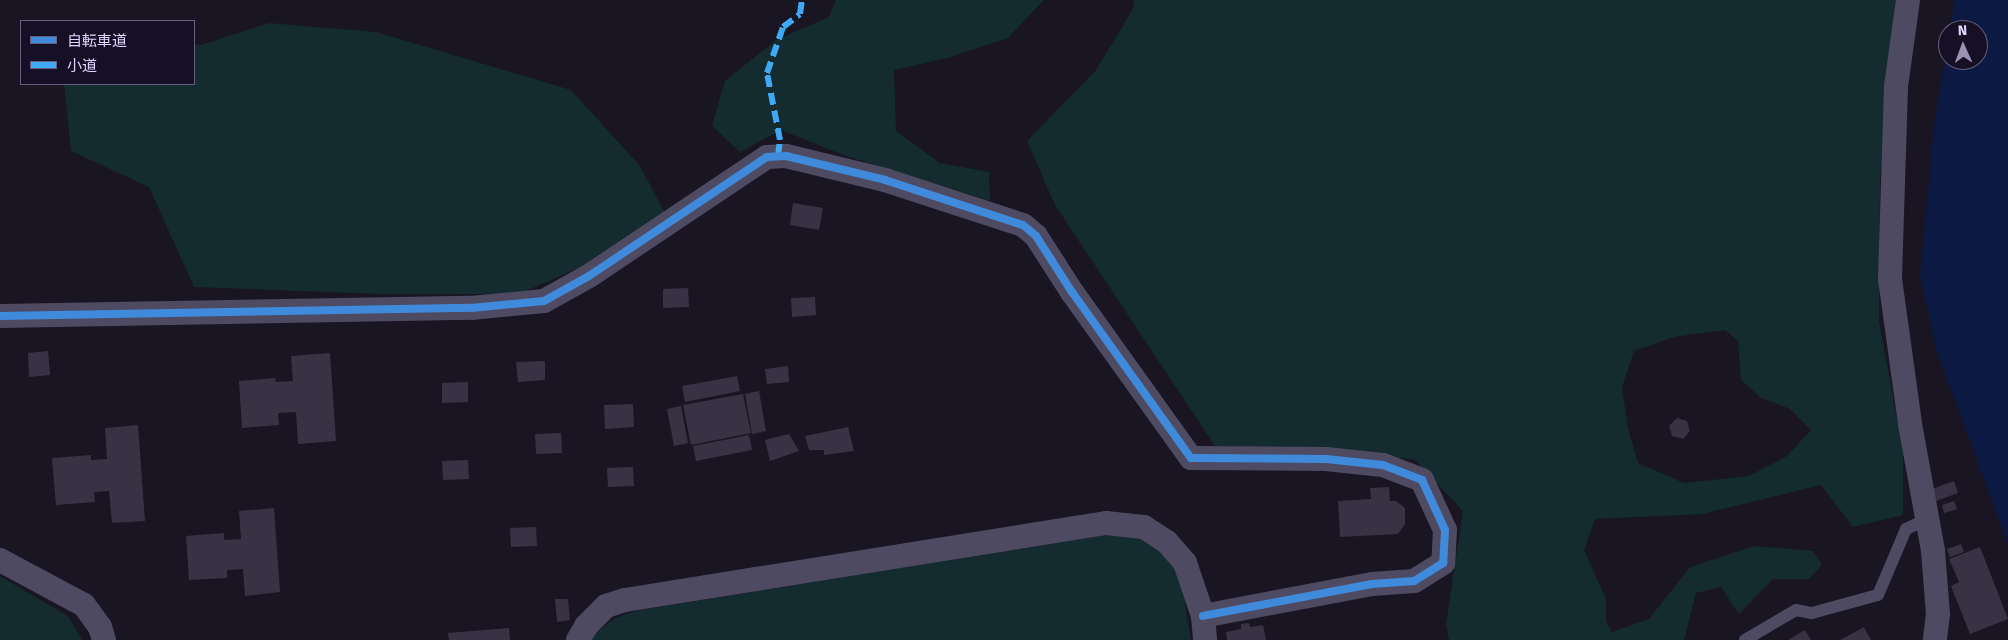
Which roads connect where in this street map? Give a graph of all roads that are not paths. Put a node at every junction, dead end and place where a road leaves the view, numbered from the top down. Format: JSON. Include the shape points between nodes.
{"nodes":[{"id":1,"x":1908,"y":0,"type":"edge"},
{"id":2,"x":0,"y":316,"type":"edge"},
{"id":3,"x":1927,"y":519,"type":"junction"},
{"id":4,"x":0,"y":560,"type":"edge"},
{"id":5,"x":1203,"y":616,"type":"junction"},
{"id":6,"x":104,"y":640,"type":"edge"},
{"id":7,"x":578,"y":640,"type":"edge"},
{"id":8,"x":1205,"y":640,"type":"edge"},
{"id":9,"x":1745,"y":640,"type":"edge"},
{"id":10,"x":1935,"y":640,"type":"edge"}],
"edges":[{"from":1,"to":3,"type":"street","via":[[1896,87],[1890,279]]},
{"from":2,"to":5,"type":"street","via":[[471,308],[544,301],[589,276],[767,157],[786,156],[876,178],[1023,225],[1036,236],[1191,458],[1326,459],[1383,465],[1422,480],[1445,530],[1444,563],[1414,581],[1372,584]]},
{"from":3,"to":9,"type":"lane","via":[[1906,529],[1878,595],[1812,613],[1796,610]]},
{"from":3,"to":10,"type":"street","via":[[1938,614]]},
{"from":4,"to":6,"type":"street","via":[[84,605],[100,627]]},
{"from":5,"to":7,"type":"street","via":[[1185,563],[1167,542],[1144,527],[1106,523],[625,600],[606,606],[586,626]]},
{"from":5,"to":8,"type":"street"}]}
